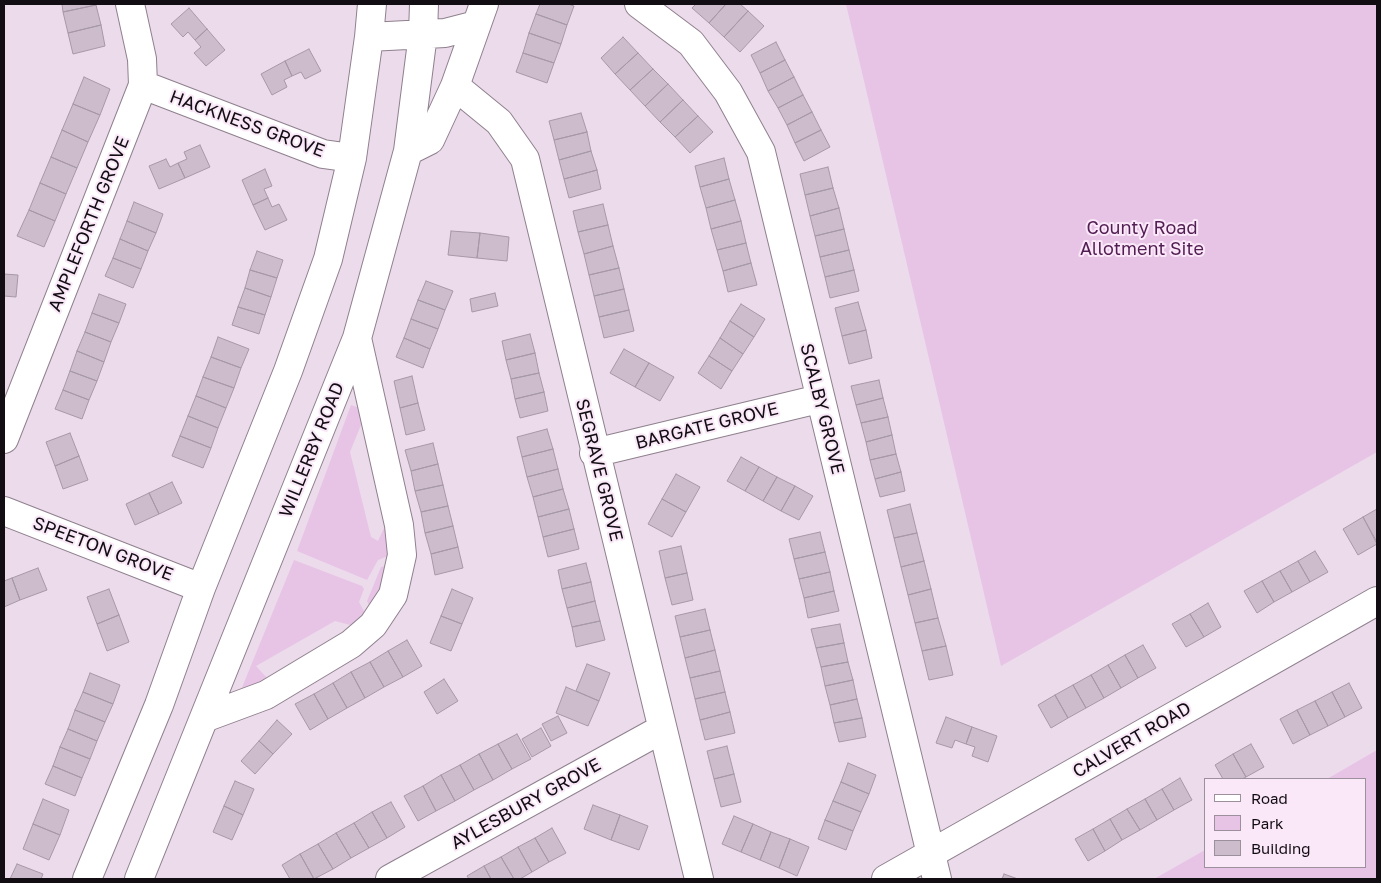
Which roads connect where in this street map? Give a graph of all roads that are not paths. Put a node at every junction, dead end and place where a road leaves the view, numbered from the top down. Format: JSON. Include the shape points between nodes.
{"nodes":[{"id":1,"x":130,"y":4,"type":"edge"},
{"id":2,"x":372,"y":4,"type":"edge"},
{"id":3,"x":424,"y":4,"type":"edge"},
{"id":4,"x":639,"y":4,"type":"edge"},
{"id":5,"x":480,"y":14,"type":"edge"},
{"id":6,"x":423,"y":34,"type":"junction"},
{"id":7,"x":369,"y":37,"type":"junction"},
{"id":8,"x":143,"y":85,"type":"junction"},
{"id":9,"x":455,"y":86,"type":"junction"},
{"id":10,"x":408,"y":151,"type":"junction"},
{"id":11,"x":352,"y":158,"type":"junction"},
{"id":12,"x":357,"y":338,"type":"junction"},
{"id":13,"x":819,"y":399,"type":"junction"},
{"id":14,"x":4,"y":439,"type":"edge"},
{"id":15,"x":594,"y":453,"type":"junction"},
{"id":16,"x":4,"y":510,"type":"edge"},
{"id":17,"x":201,"y":588,"type":"junction"},
{"id":18,"x":1377,"y":600,"type":"edge"},
{"id":19,"x":204,"y":718,"type":"junction"},
{"id":20,"x":662,"y":729,"type":"junction"},
{"id":21,"x":934,"y":867,"type":"edge"},
{"id":22,"x":87,"y":879,"type":"edge"},
{"id":23,"x":139,"y":879,"type":"edge"},
{"id":24,"x":390,"y":879,"type":"edge"},
{"id":25,"x":699,"y":879,"type":"edge"},
{"id":26,"x":886,"y":879,"type":"edge"}],
"edges":[{"from":1,"to":8,"type":"street","name":"AMPLEFORTH GROVE","via":[[142,59]]},
{"from":2,"to":7,"type":"street"},
{"from":3,"to":6,"type":"street","name":"WILLERBY ROAD"},
{"from":4,"to":13,"type":"street","name":"SCALBY GROVE","via":[[691,43],[728,92],[760,152]]},
{"from":5,"to":6,"type":"street","via":[[445,33]]},
{"from":5,"to":9,"type":"street"},
{"from":6,"to":7,"type":"street"},
{"from":6,"to":10,"type":"street","name":"WILLERBY ROAD"},
{"from":7,"to":11,"type":"street"},
{"from":8,"to":11,"type":"street","name":"HACKNESS GROVE","via":[[323,154]]},
{"from":8,"to":14,"type":"street","name":"AMPLEFORTH GROVE"},
{"from":9,"to":10,"type":"street","via":[[430,140]]},
{"from":9,"to":15,"type":"street","name":"SEGRAVE GROVE","via":[[499,122],[524,159]]},
{"from":10,"to":12,"type":"street","name":"WILLERBY ROAD"},
{"from":11,"to":17,"type":"street","via":[[325,268],[288,371]]},
{"from":12,"to":19,"type":"street","name":"WILLERBY ROAD"},
{"from":12,"to":19,"type":"street","via":[[399,525],[402,555],[393,595],[373,625],[351,644],[266,695]]},
{"from":13,"to":15,"type":"street","name":"BARGATE GROVE"},
{"from":13,"to":21,"type":"street","name":"SCALBY GROVE"},
{"from":15,"to":20,"type":"street","name":"SEGRAVE GROVE"},
{"from":16,"to":17,"type":"street","name":"SPEETON GROVE"},
{"from":17,"to":22,"type":"street","via":[[160,705]]},
{"from":18,"to":21,"type":"street","name":"CALVERT ROAD"},
{"from":19,"to":23,"type":"street","name":"WILLERBY ROAD"},
{"from":20,"to":24,"type":"street","name":"AYLESBURY GROVE"},
{"from":20,"to":25,"type":"street","name":"SEGRAVE GROVE"},
{"from":21,"to":26,"type":"street","name":"CALVERT ROAD"}]}
